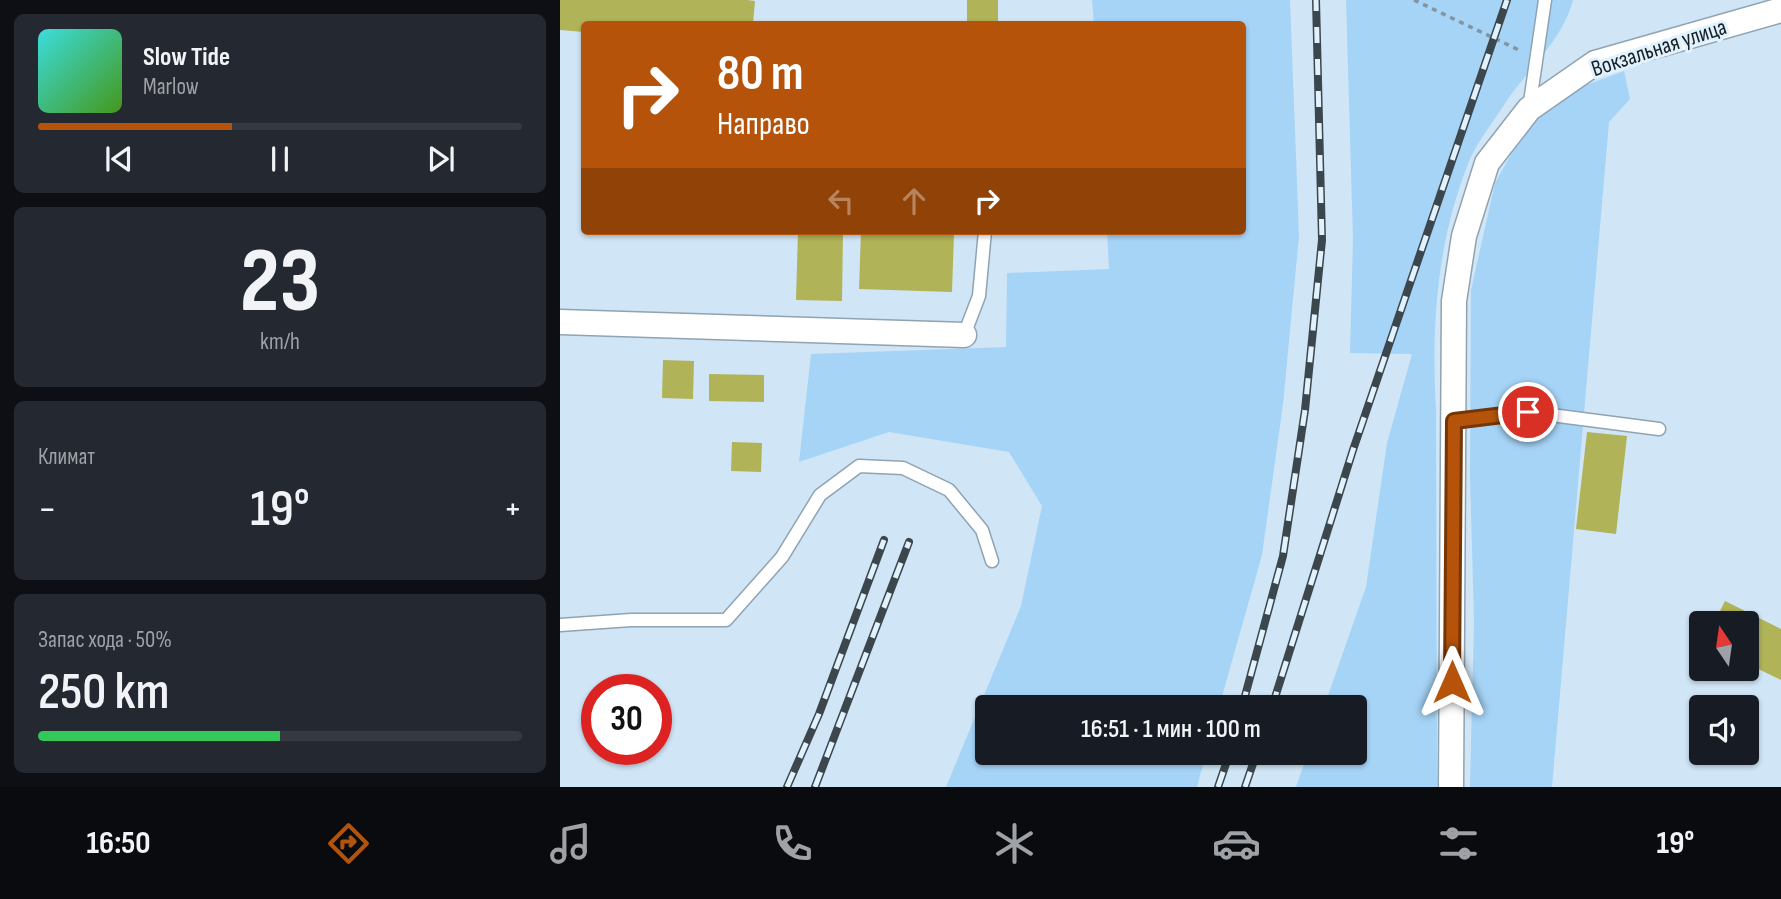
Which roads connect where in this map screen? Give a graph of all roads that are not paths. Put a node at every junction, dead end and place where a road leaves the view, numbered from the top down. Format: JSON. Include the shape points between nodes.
{"nodes":[{"id":1,"x":1545,"y":0,"type":"edge"},
{"id":2,"x":1781,"y":10,"type":"edge"},
{"id":3,"x":1529,"y":109,"type":"junction"},
{"id":4,"x":985,"y":235,"type":"edge"},
{"id":5,"x":560,"y":322,"type":"edge"},
{"id":6,"x":964,"y":335,"type":"joint"},
{"id":7,"x":1454,"y":421,"type":"junction"},
{"id":8,"x":1659,"y":429,"type":"dead end"},
{"id":9,"x":992,"y":561,"type":"dead end"},
{"id":10,"x":560,"y":625,"type":"edge"},
{"id":11,"x":1451,"y":787,"type":"edge"}],
"edges":[{"from":1,"to":3,"type":"lane"},
{"from":2,"to":3,"type":"street","name":"Вокзальная улица","via":[[1595,63]]},
{"from":3,"to":7,"type":"street","name":"Вокзальная улица","via":[[1487,163],[1464,236],[1454,301]]},
{"from":4,"to":6,"type":"lane","via":[[979,296]]},
{"from":5,"to":6,"type":"street"},
{"from":7,"to":8,"type":"lane","via":[[1528,412]]},
{"from":7,"to":11,"type":"street","name":"Вокзальная улица"},
{"from":9,"to":10,"type":"lane","via":[[982,530],[949,490],[903,468],[859,466],[820,495],[782,557],[726,620]]}]}
